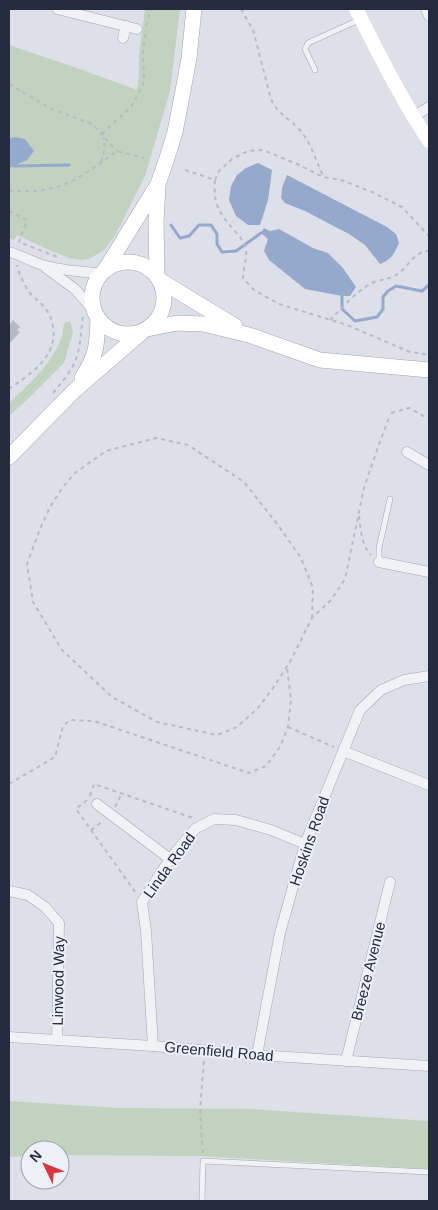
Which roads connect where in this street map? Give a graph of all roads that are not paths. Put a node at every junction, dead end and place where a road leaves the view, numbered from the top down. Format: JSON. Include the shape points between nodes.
{"nodes":[{"id":1,"x":57,"y":9,"type":"edge"},
{"id":2,"x":194,"y":9,"type":"edge"},
{"id":3,"x":426,"y":9,"type":"edge"},
{"id":4,"x":359,"y":14,"type":"edge"},
{"id":5,"x":429,"y":16,"type":"edge"},
{"id":6,"x":126,"y":26,"type":"junction"},
{"id":7,"x":138,"y":29,"type":"dead end"},
{"id":8,"x":123,"y":38,"type":"dead end"},
{"id":9,"x":315,"y":70,"type":"dead end"},
{"id":10,"x":429,"y":107,"type":"edge"},
{"id":11,"x":413,"y":117,"type":"junction"},
{"id":12,"x":429,"y":141,"type":"edge"},
{"id":13,"x":158,"y":184,"type":"junction"},
{"id":14,"x":9,"y":252,"type":"edge"},
{"id":15,"x":44,"y":266,"type":"junction"},
{"id":16,"x":103,"y":272,"type":"junction"},
{"id":17,"x":159,"y":278,"type":"junction"},
{"id":18,"x":91,"y":313,"type":"junction"},
{"id":19,"x":144,"y":330,"type":"junction"},
{"id":20,"x":249,"y":334,"type":"junction"},
{"id":21,"x":429,"y":370,"type":"edge"},
{"id":22,"x":75,"y":390,"type":"junction"},
{"id":23,"x":407,"y":452,"type":"dead end"},
{"id":24,"x":9,"y":457,"type":"edge"},
{"id":25,"x":429,"y":465,"type":"edge"},
{"id":26,"x":390,"y":499,"type":"dead end"},
{"id":27,"x":379,"y":562,"type":"joint"},
{"id":28,"x":429,"y":572,"type":"edge"},
{"id":29,"x":429,"y":676,"type":"edge"},
{"id":30,"x":343,"y":751,"type":"junction"},
{"id":31,"x":429,"y":785,"type":"edge"},
{"id":32,"x":97,"y":804,"type":"dead end"},
{"id":33,"x":305,"y":844,"type":"junction"},
{"id":34,"x":170,"y":859,"type":"junction"},
{"id":35,"x":390,"y":882,"type":"dead end"},
{"id":36,"x":9,"y":891,"type":"edge"},
{"id":37,"x":9,"y":1037,"type":"edge"},
{"id":38,"x":57,"y":1040,"type":"junction"},
{"id":39,"x":153,"y":1046,"type":"junction"},
{"id":40,"x":257,"y":1055,"type":"junction"},
{"id":41,"x":346,"y":1061,"type":"junction"},
{"id":42,"x":429,"y":1066,"type":"edge"},
{"id":43,"x":429,"y":1172,"type":"edge"},
{"id":44,"x":202,"y":1201,"type":"edge"}],
"edges":[{"from":1,"to":6,"type":"street"},
{"from":2,"to":13,"type":"main road","via":[[189,58],[175,132]]},
{"from":3,"to":5,"type":"street"},
{"from":4,"to":9,"type":"lane","via":[[308,43],[305,48]]},
{"from":4,"to":11,"type":"street"},
{"from":6,"to":7,"type":"street"},
{"from":6,"to":8,"type":"street"},
{"from":10,"to":11,"type":"street"},
{"from":11,"to":12,"type":"street"},
{"from":13,"to":16,"type":"main road"},
{"from":13,"to":17,"type":"main road"},
{"from":14,"to":15,"type":"street"},
{"from":15,"to":16,"type":"street"},
{"from":15,"to":18,"type":"street","via":[[75,289]]},
{"from":16,"to":17,"type":"main road","via":[[126,261],[146,266]]},
{"from":16,"to":18,"type":"main road","via":[[93,287]]},
{"from":17,"to":19,"type":"main road","via":[[164,288],[162,313]]},
{"from":17,"to":20,"type":"main road"},
{"from":18,"to":19,"type":"main road","via":[[116,332],[130,334]]},
{"from":18,"to":22,"type":"main road","via":[[97,346],[92,362]]},
{"from":19,"to":20,"type":"main road","via":[[176,323],[203,324]]},
{"from":19,"to":22,"type":"main road"},
{"from":20,"to":21,"type":"main road","via":[[320,360]]},
{"from":22,"to":24,"type":"main road"},
{"from":23,"to":25,"type":"street"},
{"from":26,"to":27,"type":"lane"},
{"from":27,"to":28,"type":"street"},
{"from":29,"to":30,"type":"street","name":"Hoskins Road","via":[[404,680],[381,690],[360,710]]},
{"from":30,"to":31,"type":"street"},
{"from":30,"to":33,"type":"street","name":"Hoskins Road"},
{"from":32,"to":34,"type":"street"},
{"from":33,"to":34,"type":"street","name":"Linda Road","via":[[236,820],[214,819],[195,829]]},
{"from":33,"to":40,"type":"street","name":"Hoskins Road","via":[[280,932]]},
{"from":34,"to":39,"type":"street","name":"Linda Road","via":[[142,902]]},
{"from":35,"to":41,"type":"street","name":"Breeze Avenue"},
{"from":36,"to":38,"type":"street","name":"Linwood Way","via":[[28,895],[59,922]]},
{"from":37,"to":38,"type":"street","name":"Greenfield Road"},
{"from":38,"to":39,"type":"street","name":"Greenfield Road"},
{"from":39,"to":40,"type":"street","name":"Greenfield Road"},
{"from":40,"to":41,"type":"street","name":"Greenfield Road"},
{"from":41,"to":42,"type":"street","name":"Greenfield Road"},
{"from":43,"to":44,"type":"lane","via":[[203,1161]]}]}
